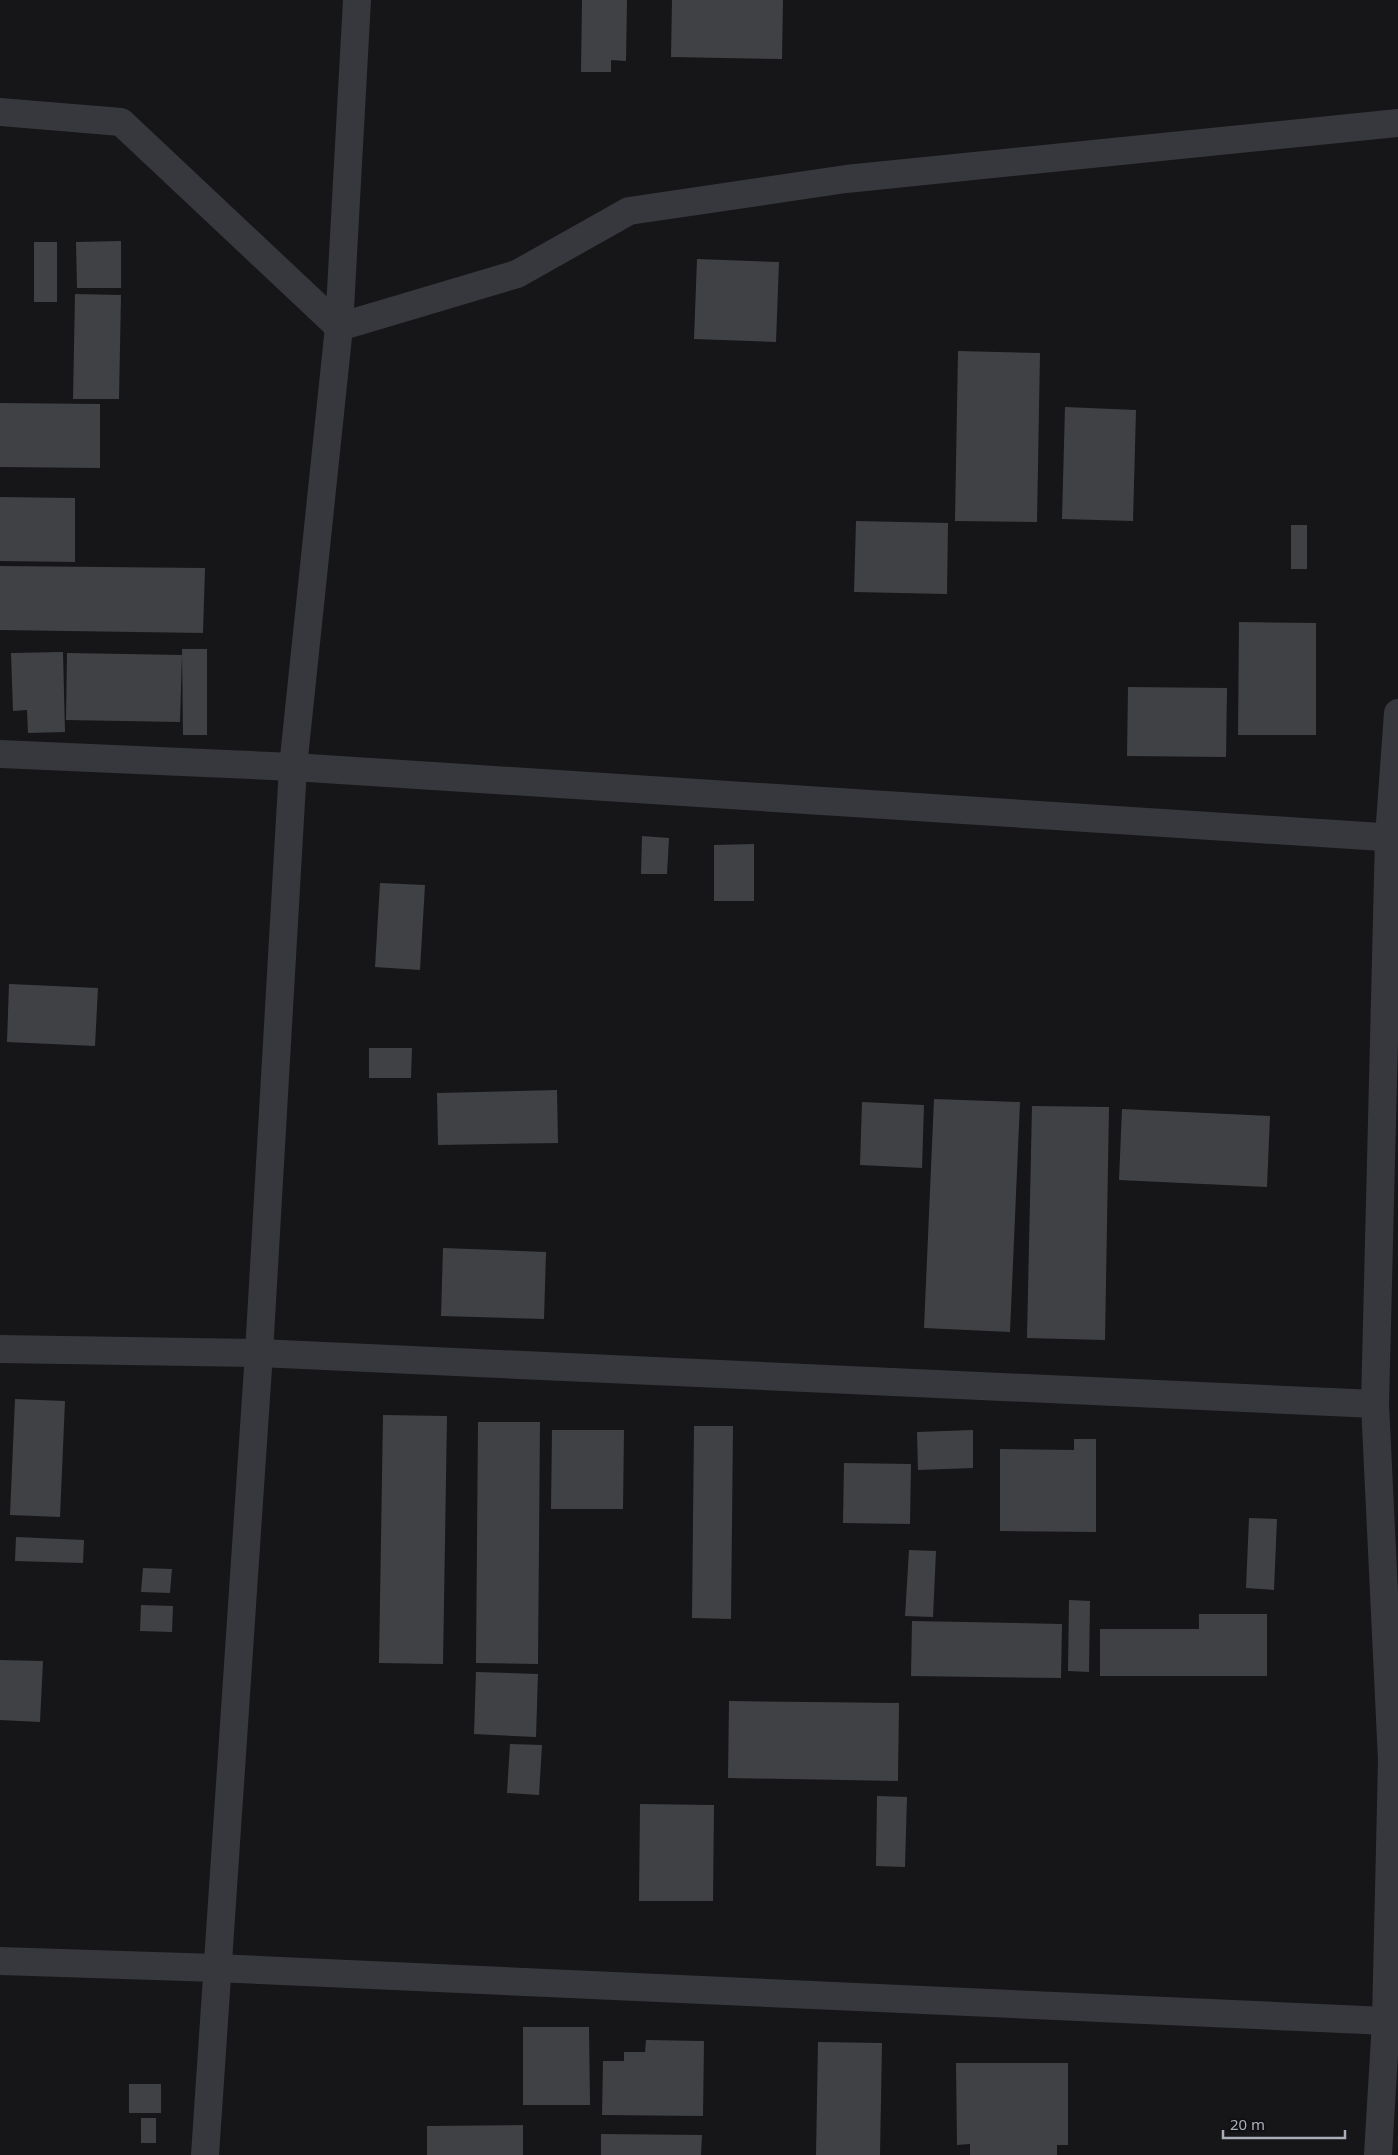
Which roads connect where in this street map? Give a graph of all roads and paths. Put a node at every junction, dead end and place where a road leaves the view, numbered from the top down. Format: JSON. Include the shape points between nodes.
{"nodes":[{"id":1,"x":358,"y":0,"type":"edge"},
{"id":2,"x":0,"y":112,"type":"edge"},
{"id":3,"x":1398,"y":123,"type":"edge"},
{"id":4,"x":339,"y":327,"type":"junction"},
{"id":5,"x":1398,"y":714,"type":"edge"},
{"id":6,"x":0,"y":754,"type":"edge"},
{"id":7,"x":293,"y":767,"type":"junction"},
{"id":8,"x":1394,"y":837,"type":"edge"},
{"id":9,"x":0,"y":1348,"type":"edge"},
{"id":10,"x":259,"y":1352,"type":"junction"},
{"id":11,"x":1375,"y":1404,"type":"junction"},
{"id":12,"x":1395,"y":1760,"type":"edge"},
{"id":13,"x":0,"y":1961,"type":"edge"},
{"id":14,"x":216,"y":1968,"type":"junction"},
{"id":15,"x":1386,"y":2021,"type":"junction"},
{"id":16,"x":205,"y":2155,"type":"edge"},
{"id":17,"x":1378,"y":2155,"type":"edge"}],
"edges":[{"from":1,"to":4,"type":"street"},
{"from":2,"to":4,"type":"street","via":[[121,122]]},
{"from":3,"to":4,"type":"street","via":[[846,179],[629,211],[517,274]]},
{"from":4,"to":7,"type":"street"},
{"from":5,"to":8,"type":"street"},
{"from":6,"to":7,"type":"street"},
{"from":7,"to":8,"type":"street"},
{"from":7,"to":10,"type":"street"},
{"from":8,"to":11,"type":"street"},
{"from":9,"to":10,"type":"street"},
{"from":10,"to":11,"type":"street"},
{"from":10,"to":14,"type":"street"},
{"from":11,"to":12,"type":"street"},
{"from":12,"to":15,"type":"street"},
{"from":13,"to":14,"type":"street"},
{"from":14,"to":15,"type":"street"},
{"from":14,"to":16,"type":"street"},
{"from":15,"to":17,"type":"street"}]}
